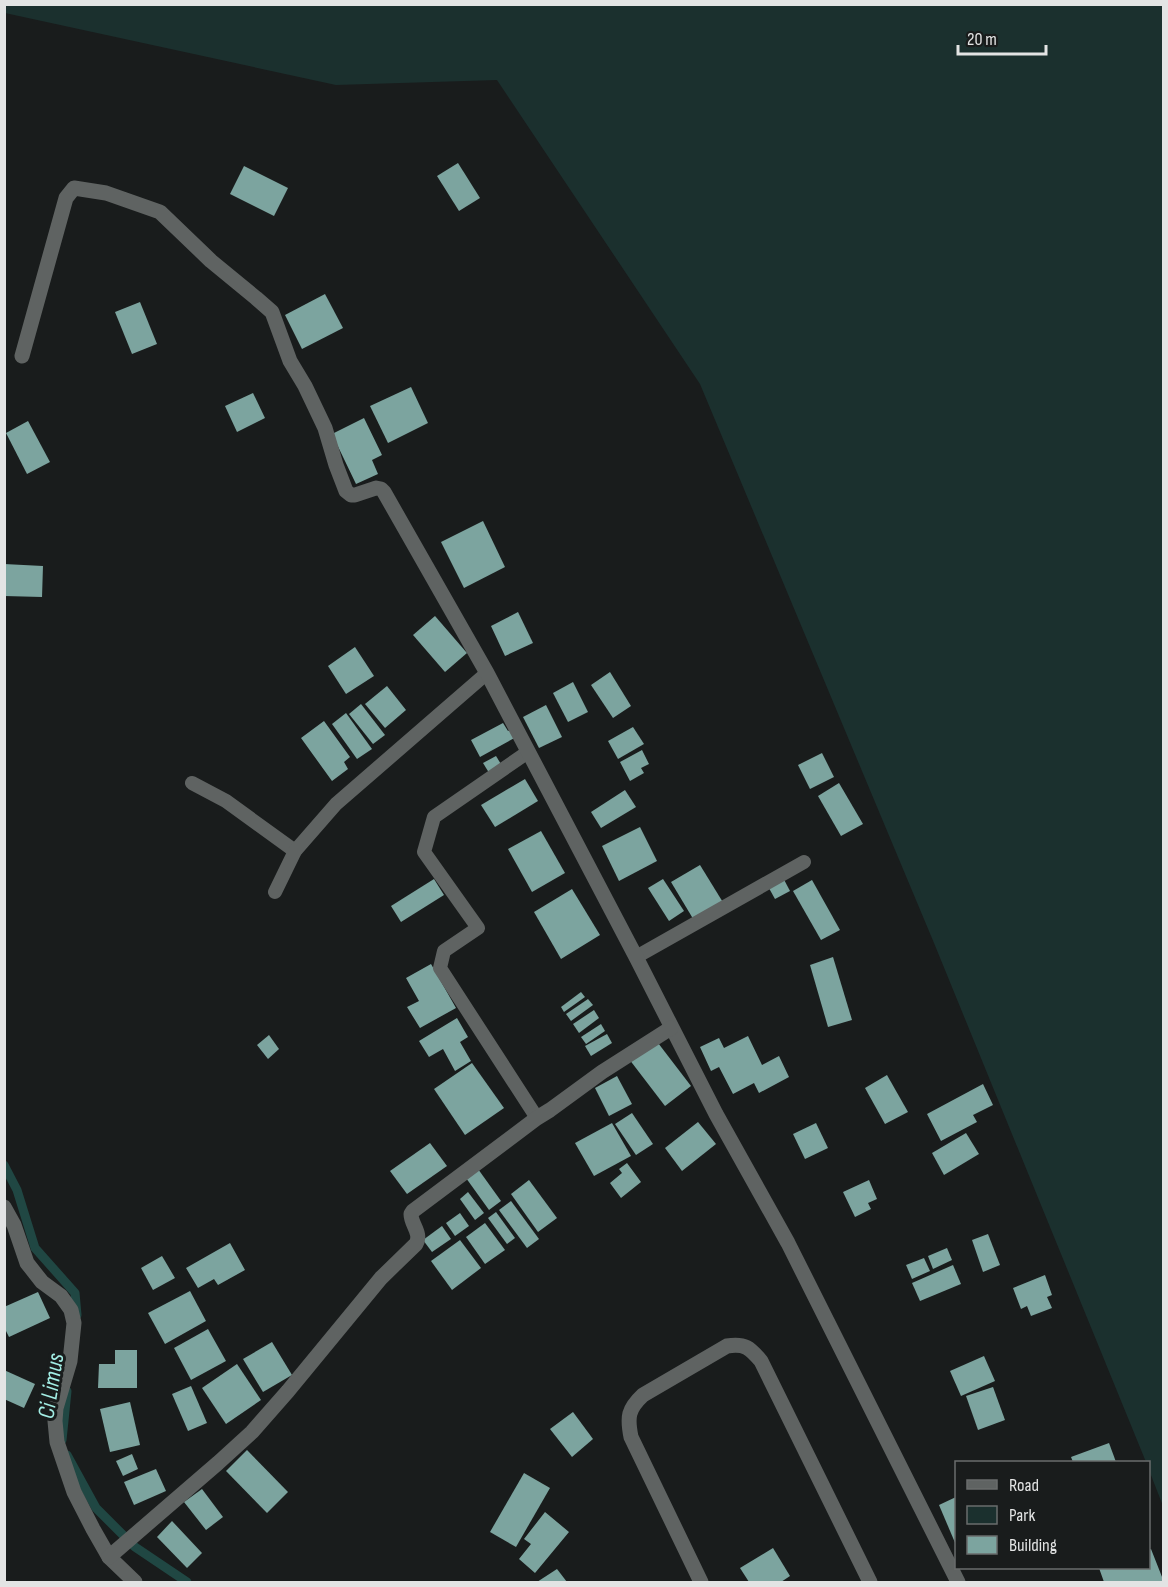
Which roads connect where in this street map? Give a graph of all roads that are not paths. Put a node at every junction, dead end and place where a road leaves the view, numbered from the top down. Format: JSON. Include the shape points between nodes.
{"nodes":[{"id":1,"x":22,"y":356,"type":"dead end"},
{"id":2,"x":488,"y":673,"type":"junction"},
{"id":3,"x":528,"y":752,"type":"junction"},
{"id":4,"x":192,"y":783,"type":"dead end"},
{"id":5,"x":295,"y":851,"type":"junction"},
{"id":6,"x":804,"y":862,"type":"dead end"},
{"id":7,"x":274,"y":892,"type":"dead end"},
{"id":8,"x":636,"y":957,"type":"junction"},
{"id":9,"x":671,"y":1028,"type":"junction"},
{"id":10,"x":537,"y":1118,"type":"junction"},
{"id":11,"x":4,"y":1207,"type":"edge"},
{"id":12,"x":109,"y":1557,"type":"junction"},
{"id":13,"x":135,"y":1582,"type":"edge"},
{"id":14,"x":701,"y":1582,"type":"edge"},
{"id":15,"x":870,"y":1582,"type":"edge"},
{"id":16,"x":958,"y":1582,"type":"edge"}],
"edges":[{"from":1,"to":2,"type":"street","via":[[66,198],[74,188],[106,193],[160,212],[272,312],[290,362],[325,428],[346,491],[351,495],[376,488],[384,492]]},
{"from":2,"to":3,"type":"street"},
{"from":2,"to":5,"type":"lane","via":[[336,804]]},
{"from":3,"to":8,"type":"street"},
{"from":3,"to":10,"type":"lane","via":[[434,817],[424,852],[478,928],[444,951],[440,968]]},
{"from":4,"to":5,"type":"lane","via":[[226,801]]},
{"from":5,"to":7,"type":"lane"},
{"from":6,"to":8,"type":"lane"},
{"from":8,"to":9,"type":"street"},
{"from":9,"to":10,"type":"street"},
{"from":9,"to":16,"type":"street","via":[[789,1243]]},
{"from":10,"to":12,"type":"street","via":[[413,1211],[416,1244],[381,1278],[252,1432]]},
{"from":11,"to":12,"type":"street","via":[[27,1263],[71,1310],[74,1323],[70,1360],[56,1408],[57,1442],[74,1492]]},
{"from":12,"to":13,"type":"street"},
{"from":14,"to":15,"type":"street","via":[[631,1437],[628,1421],[632,1405],[643,1395],[727,1346],[739,1344],[752,1350],[761,1361]]}]}
